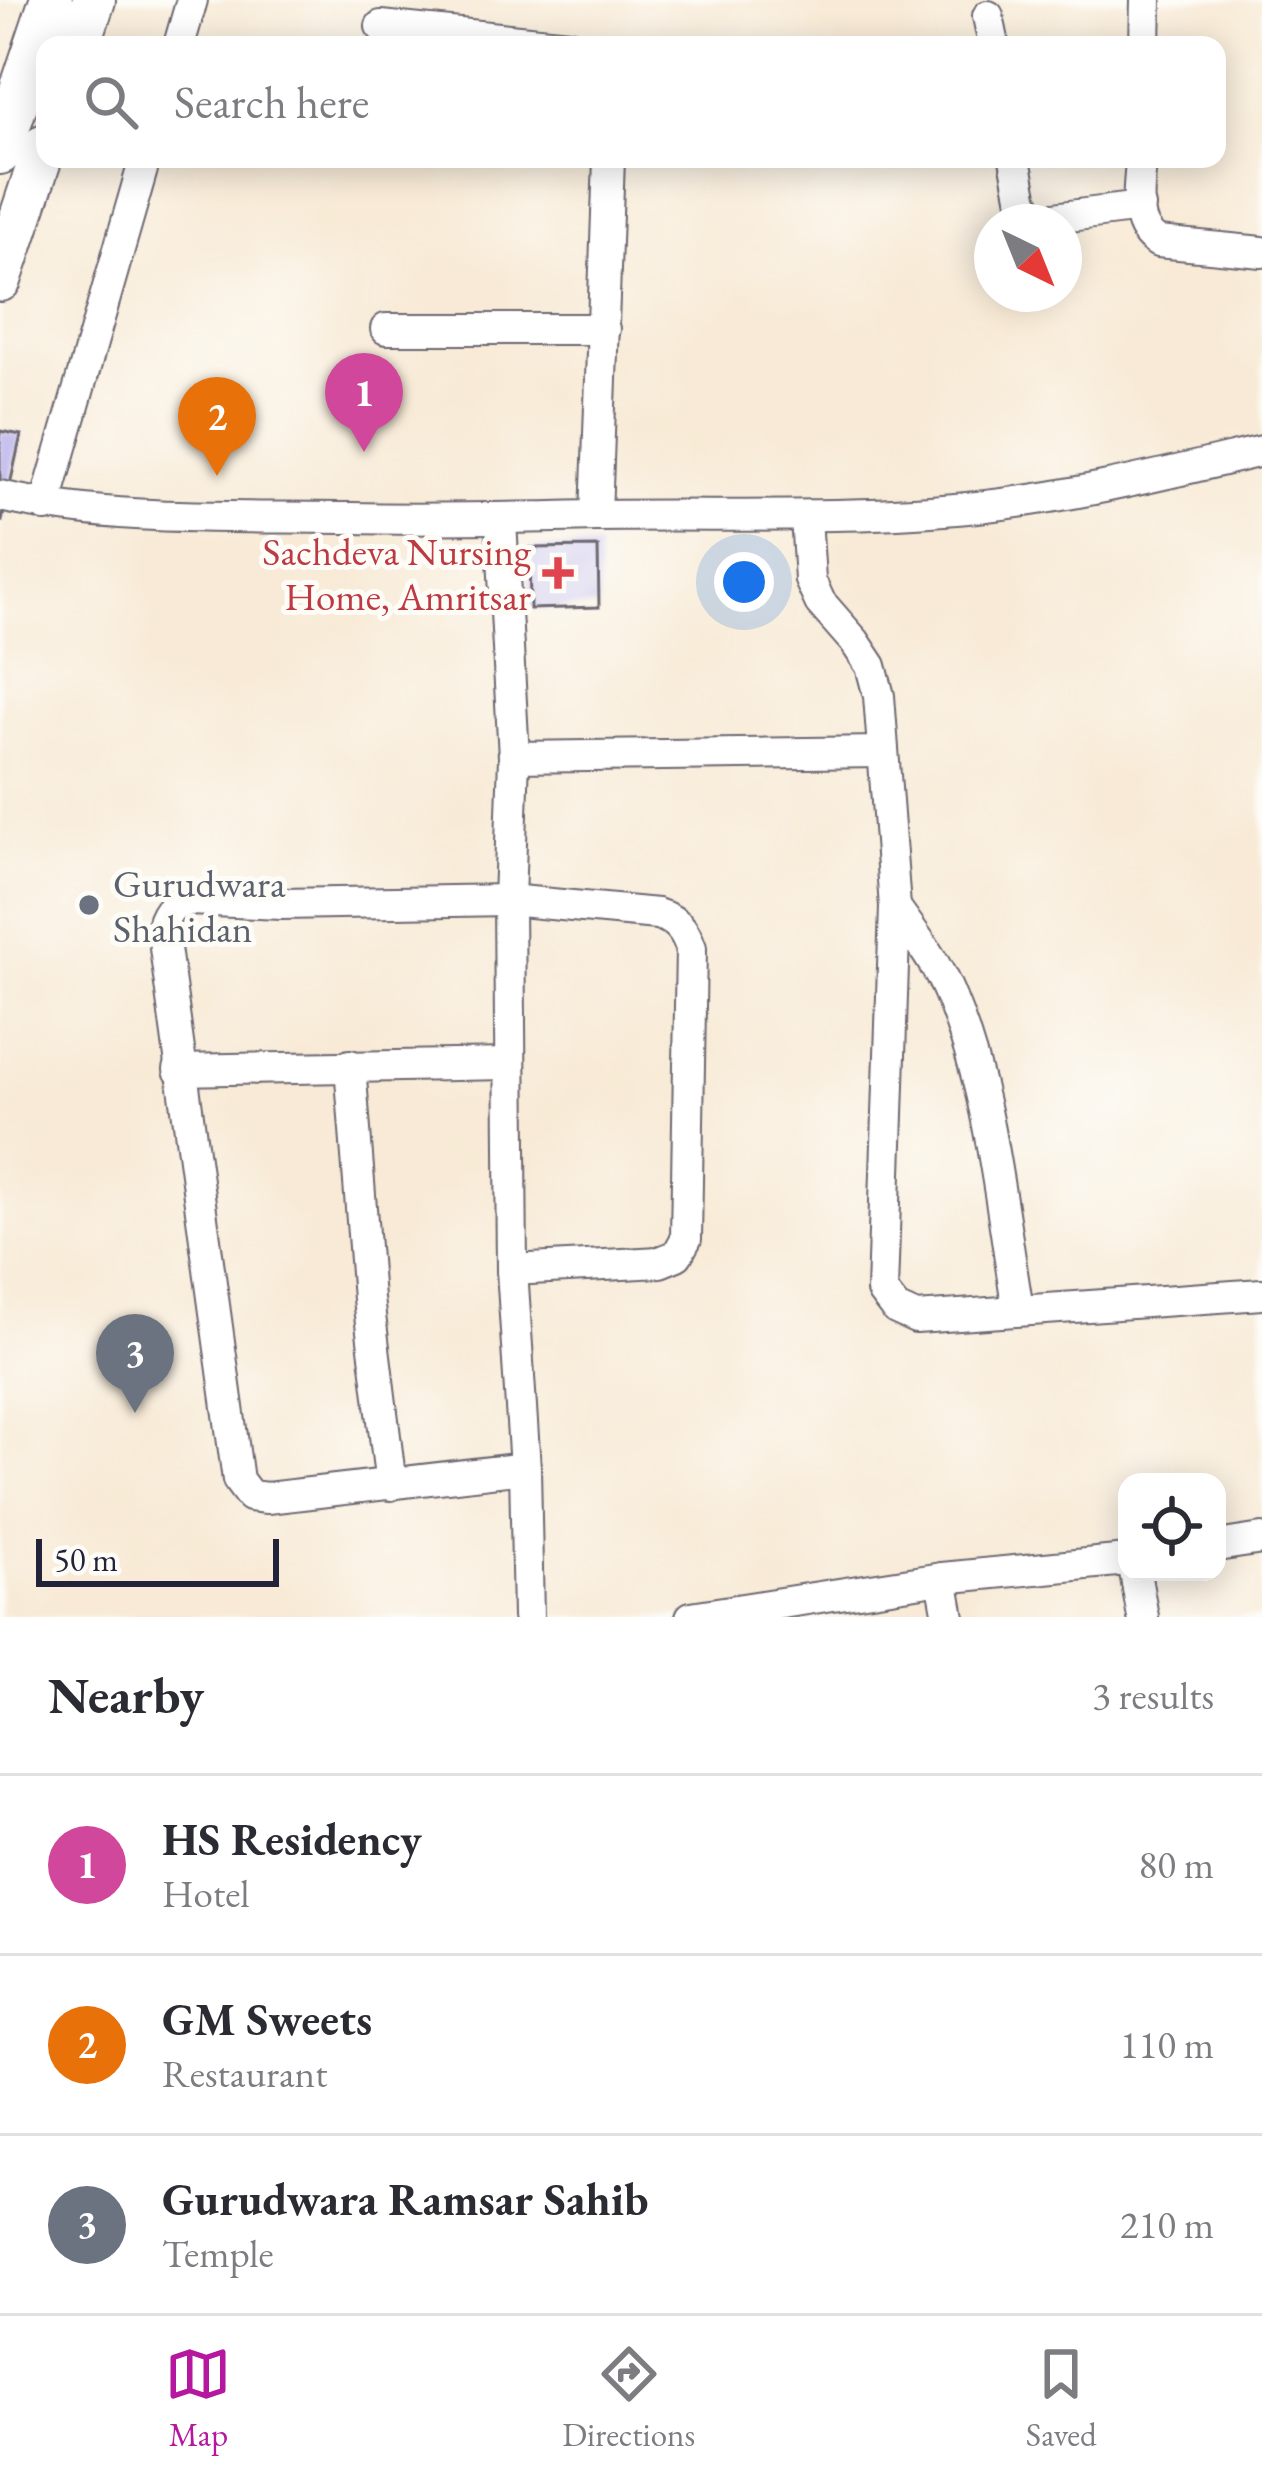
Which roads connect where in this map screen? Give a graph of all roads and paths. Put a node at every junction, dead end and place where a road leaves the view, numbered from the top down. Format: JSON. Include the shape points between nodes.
{"nodes":[{"id":1,"x":51,"y":0,"type":"edge"},
{"id":2,"x":94,"y":0,"type":"edge"},
{"id":3,"x":192,"y":0,"type":"edge"},
{"id":4,"x":1146,"y":0,"type":"edge"},
{"id":5,"x":381,"y":26,"type":"dead end"},
{"id":6,"x":39,"y":36,"type":"edge"},
{"id":7,"x":82,"y":36,"type":"edge"},
{"id":8,"x":181,"y":36,"type":"edge"},
{"id":9,"x":480,"y":36,"type":"edge"},
{"id":10,"x":1144,"y":36,"type":"edge"},
{"id":11,"x":36,"y":45,"type":"edge"},
{"id":12,"x":0,"y":153,"type":"edge"},
{"id":13,"x":37,"y":168,"type":"edge"},
{"id":14,"x":143,"y":168,"type":"edge"},
{"id":15,"x":609,"y":168,"type":"edge"},
{"id":16,"x":1017,"y":168,"type":"edge"},
{"id":17,"x":1141,"y":168,"type":"edge"},
{"id":18,"x":1140,"y":207,"type":"junction"},
{"id":19,"x":1262,"y":252,"type":"edge"},
{"id":20,"x":0,"y":280,"type":"edge"},
{"id":21,"x":604,"y":328,"type":"junction"},
{"id":22,"x":386,"y":329,"type":"dead end"},
{"id":23,"x":1262,"y":451,"type":"edge"},
{"id":24,"x":0,"y":496,"type":"edge"},
{"id":25,"x":45,"y":506,"type":"junction"},
{"id":26,"x":596,"y":516,"type":"junction"},
{"id":27,"x":806,"y":517,"type":"junction"},
{"id":28,"x":501,"y":521,"type":"junction"},
{"id":29,"x":882,"y":752,"type":"junction"},
{"id":30,"x":514,"y":757,"type":"junction"},
{"id":31,"x":509,"y":900,"type":"junction"},
{"id":32,"x":895,"y":907,"type":"junction"},
{"id":33,"x":509,"y":1064,"type":"junction"},
{"id":34,"x":350,"y":1065,"type":"junction"},
{"id":35,"x":179,"y":1070,"type":"junction"},
{"id":36,"x":512,"y":1270,"type":"junction"},
{"id":37,"x":1262,"y":1294,"type":"edge"},
{"id":38,"x":1018,"y":1309,"type":"junction"},
{"id":39,"x":525,"y":1468,"type":"junction"},
{"id":40,"x":391,"y":1485,"type":"junction"},
{"id":41,"x":1262,"y":1539,"type":"edge"},
{"id":42,"x":1226,"y":1545,"type":"edge"},
{"id":43,"x":1118,"y":1561,"type":"edge"},
{"id":44,"x":942,"y":1578,"type":"junction"},
{"id":45,"x":1136,"y":1581,"type":"edge"},
{"id":46,"x":528,"y":1617,"type":"edge"},
{"id":47,"x":691,"y":1617,"type":"edge"},
{"id":48,"x":950,"y":1617,"type":"edge"},
{"id":49,"x":1142,"y":1617,"type":"edge"}],
"edges":[{"from":1,"to":6,"type":"main road"},
{"from":2,"to":7,"type":"main road"},
{"from":3,"to":8,"type":"street"},
{"from":4,"to":10,"type":"street"},
{"from":5,"to":9,"type":"street"},
{"from":11,"to":12,"type":"main road"},
{"from":13,"to":20,"type":"main road"},
{"from":14,"to":25,"type":"street"},
{"from":15,"to":21,"type":"street"},
{"from":16,"to":18,"type":"street","via":[[1034,218]]},
{"from":17,"to":18,"type":"street"},
{"from":18,"to":19,"type":"street","via":[[1142,227],[1157,242]]},
{"from":21,"to":22,"type":"street"},
{"from":21,"to":26,"type":"street"},
{"from":23,"to":27,"type":"street","via":[[979,507]]},
{"from":24,"to":25,"type":"street"},
{"from":25,"to":28,"type":"street"},
{"from":26,"to":27,"type":"street"},
{"from":26,"to":28,"type":"street"},
{"from":27,"to":29,"type":"street","via":[[810,580],[871,667]]},
{"from":28,"to":30,"type":"street"},
{"from":29,"to":30,"type":"street"},
{"from":29,"to":32,"type":"street"},
{"from":30,"to":31,"type":"street"},
{"from":31,"to":33,"type":"street"},
{"from":31,"to":35,"type":"street","via":[[174,905],[162,926]]},
{"from":31,"to":36,"type":"street","via":[[657,914],[673,919],[691,948],[686,1239],[660,1262]]},
{"from":32,"to":38,"type":"street","via":[[948,990],[965,1040]]},
{"from":32,"to":38,"type":"street","via":[[882,1292],[916,1318]]},
{"from":33,"to":34,"type":"street"},
{"from":33,"to":36,"type":"street"},
{"from":34,"to":35,"type":"street"},
{"from":34,"to":40,"type":"street"},
{"from":35,"to":40,"type":"street","via":[[238,1480],[250,1496],[267,1498]]},
{"from":36,"to":39,"type":"street"},
{"from":37,"to":38,"type":"street"},
{"from":39,"to":40,"type":"street"},
{"from":39,"to":46,"type":"street"},
{"from":41,"to":42,"type":"street"},
{"from":43,"to":44,"type":"street"},
{"from":44,"to":47,"type":"street"},
{"from":44,"to":48,"type":"street"},
{"from":45,"to":49,"type":"street"}]}
